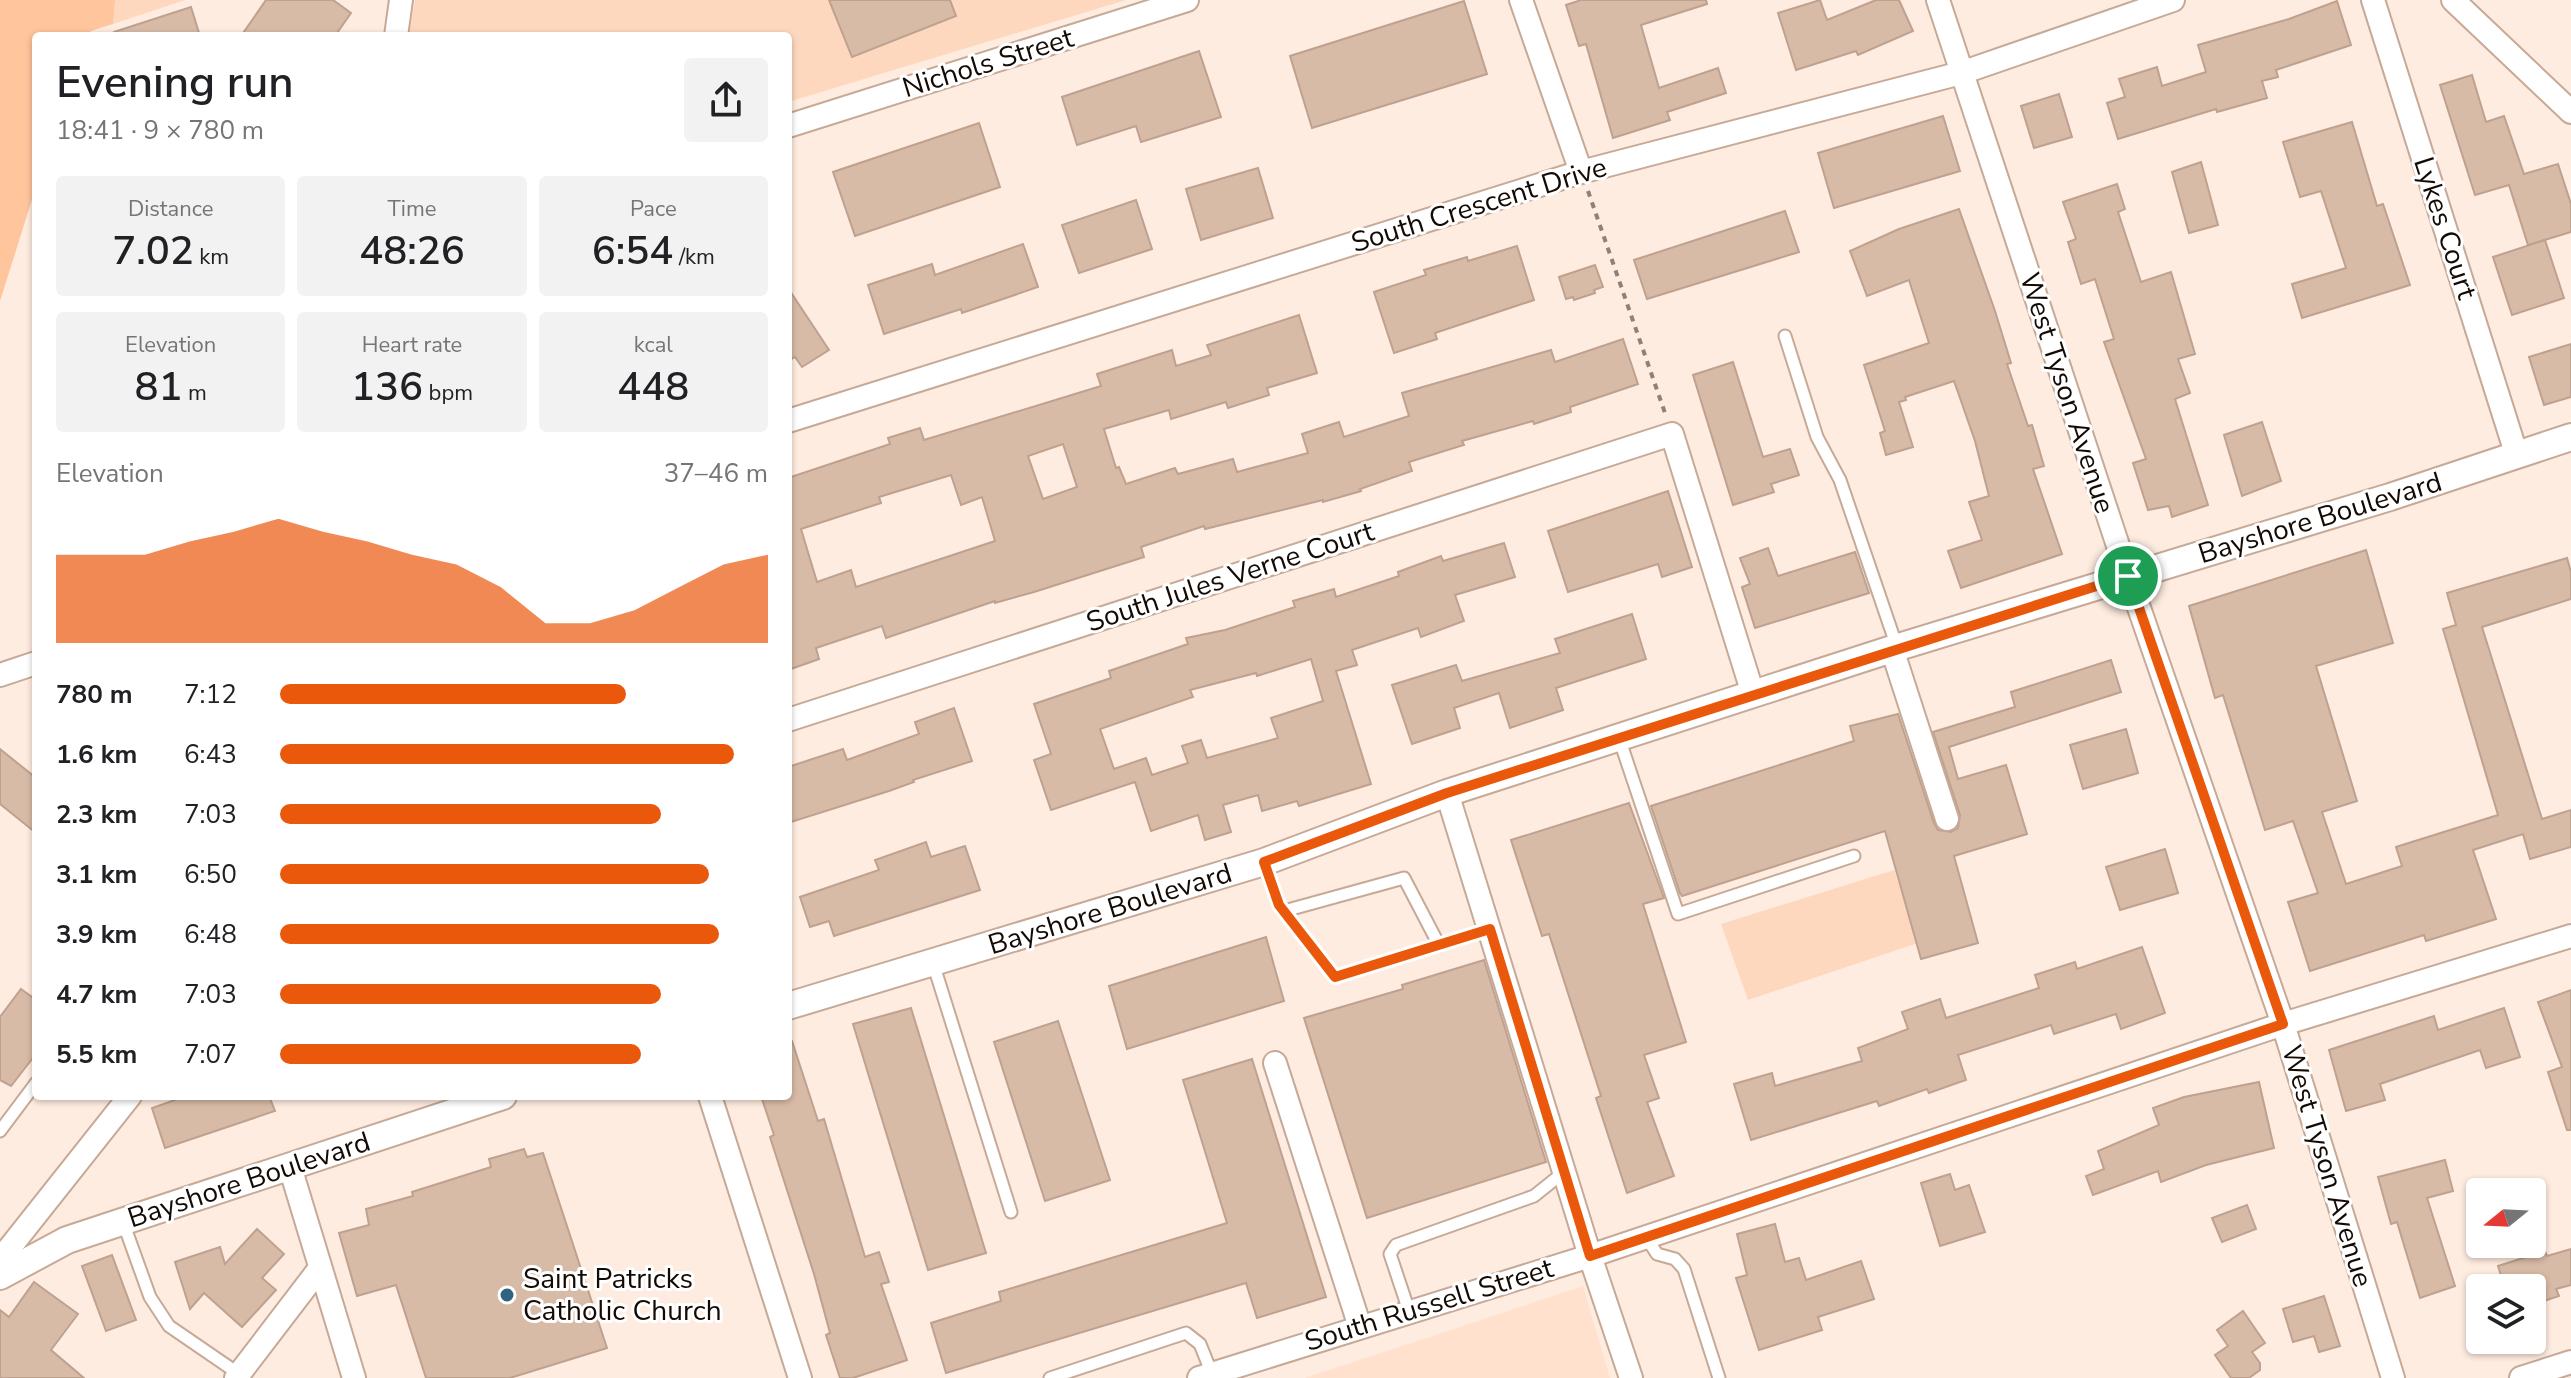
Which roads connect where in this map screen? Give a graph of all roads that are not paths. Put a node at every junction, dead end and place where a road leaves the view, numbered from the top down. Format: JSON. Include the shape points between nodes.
{"nodes":[{"id":1,"x":401,"y":0,"type":"edge"},
{"id":2,"x":1187,"y":0,"type":"edge"},
{"id":3,"x":1521,"y":0,"type":"edge"},
{"id":4,"x":1938,"y":0,"type":"edge"},
{"id":5,"x":2173,"y":0,"type":"edge"},
{"id":6,"x":2373,"y":0,"type":"edge"},
{"id":7,"x":2453,"y":0,"type":"edge"},
{"id":8,"x":397,"y":32,"type":"edge"},
{"id":9,"x":1961,"y":73,"type":"junction"},
{"id":10,"x":2571,"y":112,"type":"edge"},
{"id":11,"x":792,"y":125,"type":"edge"},
{"id":12,"x":1581,"y":172,"type":"junction"},
{"id":13,"x":1785,"y":336,"type":"dead end"},
{"id":14,"x":792,"y":420,"type":"edge"},
{"id":15,"x":2571,"y":437,"type":"edge"},
{"id":16,"x":2517,"y":456,"type":"junction"},
{"id":17,"x":2128,"y":576,"type":"junction"},
{"id":18,"x":1894,"y":648,"type":"junction"},
{"id":19,"x":32,"y":664,"type":"edge"},
{"id":20,"x":0,"y":675,"type":"edge"},
{"id":21,"x":1753,"y":694,"type":"junction"},
{"id":22,"x":792,"y":719,"type":"edge"},
{"id":23,"x":1619,"y":737,"type":"junction"},
{"id":24,"x":1447,"y":793,"type":"junction"},
{"id":25,"x":1947,"y":819,"type":"dead end"},
{"id":26,"x":1854,"y":856,"type":"dead end"},
{"id":27,"x":1264,"y":862,"type":"junction"},
{"id":28,"x":1284,"y":911,"type":"junction"},
{"id":29,"x":1490,"y":929,"type":"junction"},
{"id":30,"x":2571,"y":936,"type":"edge"},
{"id":31,"x":1439,"y":945,"type":"junction"},
{"id":32,"x":933,"y":962,"type":"junction"},
{"id":33,"x":792,"y":1005,"type":"edge"},
{"id":34,"x":2283,"y":1024,"type":"junction"},
{"id":35,"x":1275,"y":1063,"type":"dead end"},
{"id":36,"x":32,"y":1088,"type":"edge"},
{"id":37,"x":127,"y":1100,"type":"edge"},
{"id":38,"x":491,"y":1100,"type":"edge"},
{"id":39,"x":711,"y":1100,"type":"edge"},
{"id":40,"x":0,"y":1131,"type":"edge"},
{"id":41,"x":290,"y":1167,"type":"junction"},
{"id":42,"x":1564,"y":1172,"type":"junction"},
{"id":43,"x":1011,"y":1212,"type":"dead end"},
{"id":44,"x":125,"y":1227,"type":"junction"},
{"id":45,"x":1646,"y":1237,"type":"junction"},
{"id":46,"x":1590,"y":1256,"type":"junction"},
{"id":47,"x":0,"y":1260,"type":"edge"},
{"id":48,"x":320,"y":1268,"type":"junction"},
{"id":49,"x":0,"y":1276,"type":"edge"},
{"id":50,"x":1409,"y":1311,"type":"junction"},
{"id":51,"x":1360,"y":1327,"type":"junction"},
{"id":52,"x":2571,"y":1362,"type":"edge"},
{"id":53,"x":238,"y":1376,"type":"edge"},
{"id":54,"x":1206,"y":1376,"type":"edge"},
{"id":55,"x":354,"y":1378,"type":"edge"},
{"id":56,"x":800,"y":1378,"type":"edge"},
{"id":57,"x":1050,"y":1378,"type":"edge"},
{"id":58,"x":1631,"y":1378,"type":"edge"},
{"id":59,"x":1719,"y":1378,"type":"edge"},
{"id":60,"x":2393,"y":1378,"type":"edge"},
{"id":61,"x":2521,"y":1378,"type":"edge"}],
"edges":[{"from":1,"to":8,"type":"street"},
{"from":2,"to":11,"type":"street","name":"Nichols Street"},
{"from":3,"to":12,"type":"street"},
{"from":4,"to":9,"type":"street","name":"West Tyson Avenue"},
{"from":5,"to":9,"type":"street","name":"South Crescent Drive"},
{"from":6,"to":16,"type":"street","name":"Lykes Court"},
{"from":7,"to":10,"type":"street"},
{"from":9,"to":12,"type":"street","name":"South Crescent Drive"},
{"from":9,"to":17,"type":"street","name":"West Tyson Avenue"},
{"from":12,"to":14,"type":"street","name":"South Crescent Drive"},
{"from":13,"to":18,"type":"lane","via":[[1817,437],[1840,480]]},
{"from":15,"to":16,"type":"street","name":"Bayshore Boulevard"},
{"from":16,"to":17,"type":"street","name":"Bayshore Boulevard"},
{"from":17,"to":18,"type":"street","name":"Bayshore Boulevard"},
{"from":17,"to":34,"type":"street","name":"West Tyson Avenue"},
{"from":18,"to":21,"type":"street","name":"Bayshore Boulevard"},
{"from":18,"to":25,"type":"street"},
{"from":19,"to":20,"type":"street"},
{"from":21,"to":22,"type":"street","name":"South Jules Verne Court","via":[[1672,434]]},
{"from":21,"to":23,"type":"street","name":"Bayshore Boulevard"},
{"from":23,"to":24,"type":"street","name":"Bayshore Boulevard"},
{"from":23,"to":26,"type":"lane","via":[[1678,914]]},
{"from":24,"to":27,"type":"street","name":"Bayshore Boulevard"},
{"from":24,"to":29,"type":"street"},
{"from":27,"to":28,"type":"lane"},
{"from":27,"to":32,"type":"street","name":"Bayshore Boulevard"},
{"from":28,"to":31,"type":"lane","via":[[1335,977]]},
{"from":28,"to":31,"type":"lane","via":[[1404,878]]},
{"from":29,"to":31,"type":"lane"},
{"from":29,"to":42,"type":"street"},
{"from":30,"to":34,"type":"street","name":"South Russell Street"},
{"from":32,"to":33,"type":"street","name":"Bayshore Boulevard"},
{"from":32,"to":43,"type":"lane"},
{"from":34,"to":45,"type":"street","name":"South Russell Street"},
{"from":34,"to":60,"type":"street","name":"West Tyson Avenue"},
{"from":35,"to":51,"type":"street"},
{"from":36,"to":40,"type":"lane"},
{"from":37,"to":47,"type":"street"},
{"from":38,"to":41,"type":"street","name":"Bayshore Boulevard"},
{"from":39,"to":56,"type":"street"},
{"from":41,"to":44,"type":"street","name":"Bayshore Boulevard"},
{"from":41,"to":48,"type":"street"},
{"from":42,"to":46,"type":"street"},
{"from":42,"to":50,"type":"lane","via":[[1534,1196],[1396,1245],[1390,1254]]},
{"from":44,"to":49,"type":"street","name":"Bayshore Boulevard","via":[[67,1240]]},
{"from":44,"to":53,"type":"lane","via":[[150,1297],[169,1326]]},
{"from":45,"to":46,"type":"street","name":"South Russell Street"},
{"from":45,"to":59,"type":"lane","via":[[1657,1254],[1675,1259],[1684,1269]]},
{"from":46,"to":50,"type":"street","name":"South Russell Street"},
{"from":46,"to":58,"type":"street"},
{"from":48,"to":53,"type":"street"},
{"from":48,"to":55,"type":"street"},
{"from":50,"to":51,"type":"street","name":"South Russell Street"},
{"from":51,"to":54,"type":"street","name":"South Russell Street"},
{"from":52,"to":61,"type":"street"},
{"from":54,"to":57,"type":"lane","via":[[1200,1344],[1186,1333]]}]}
